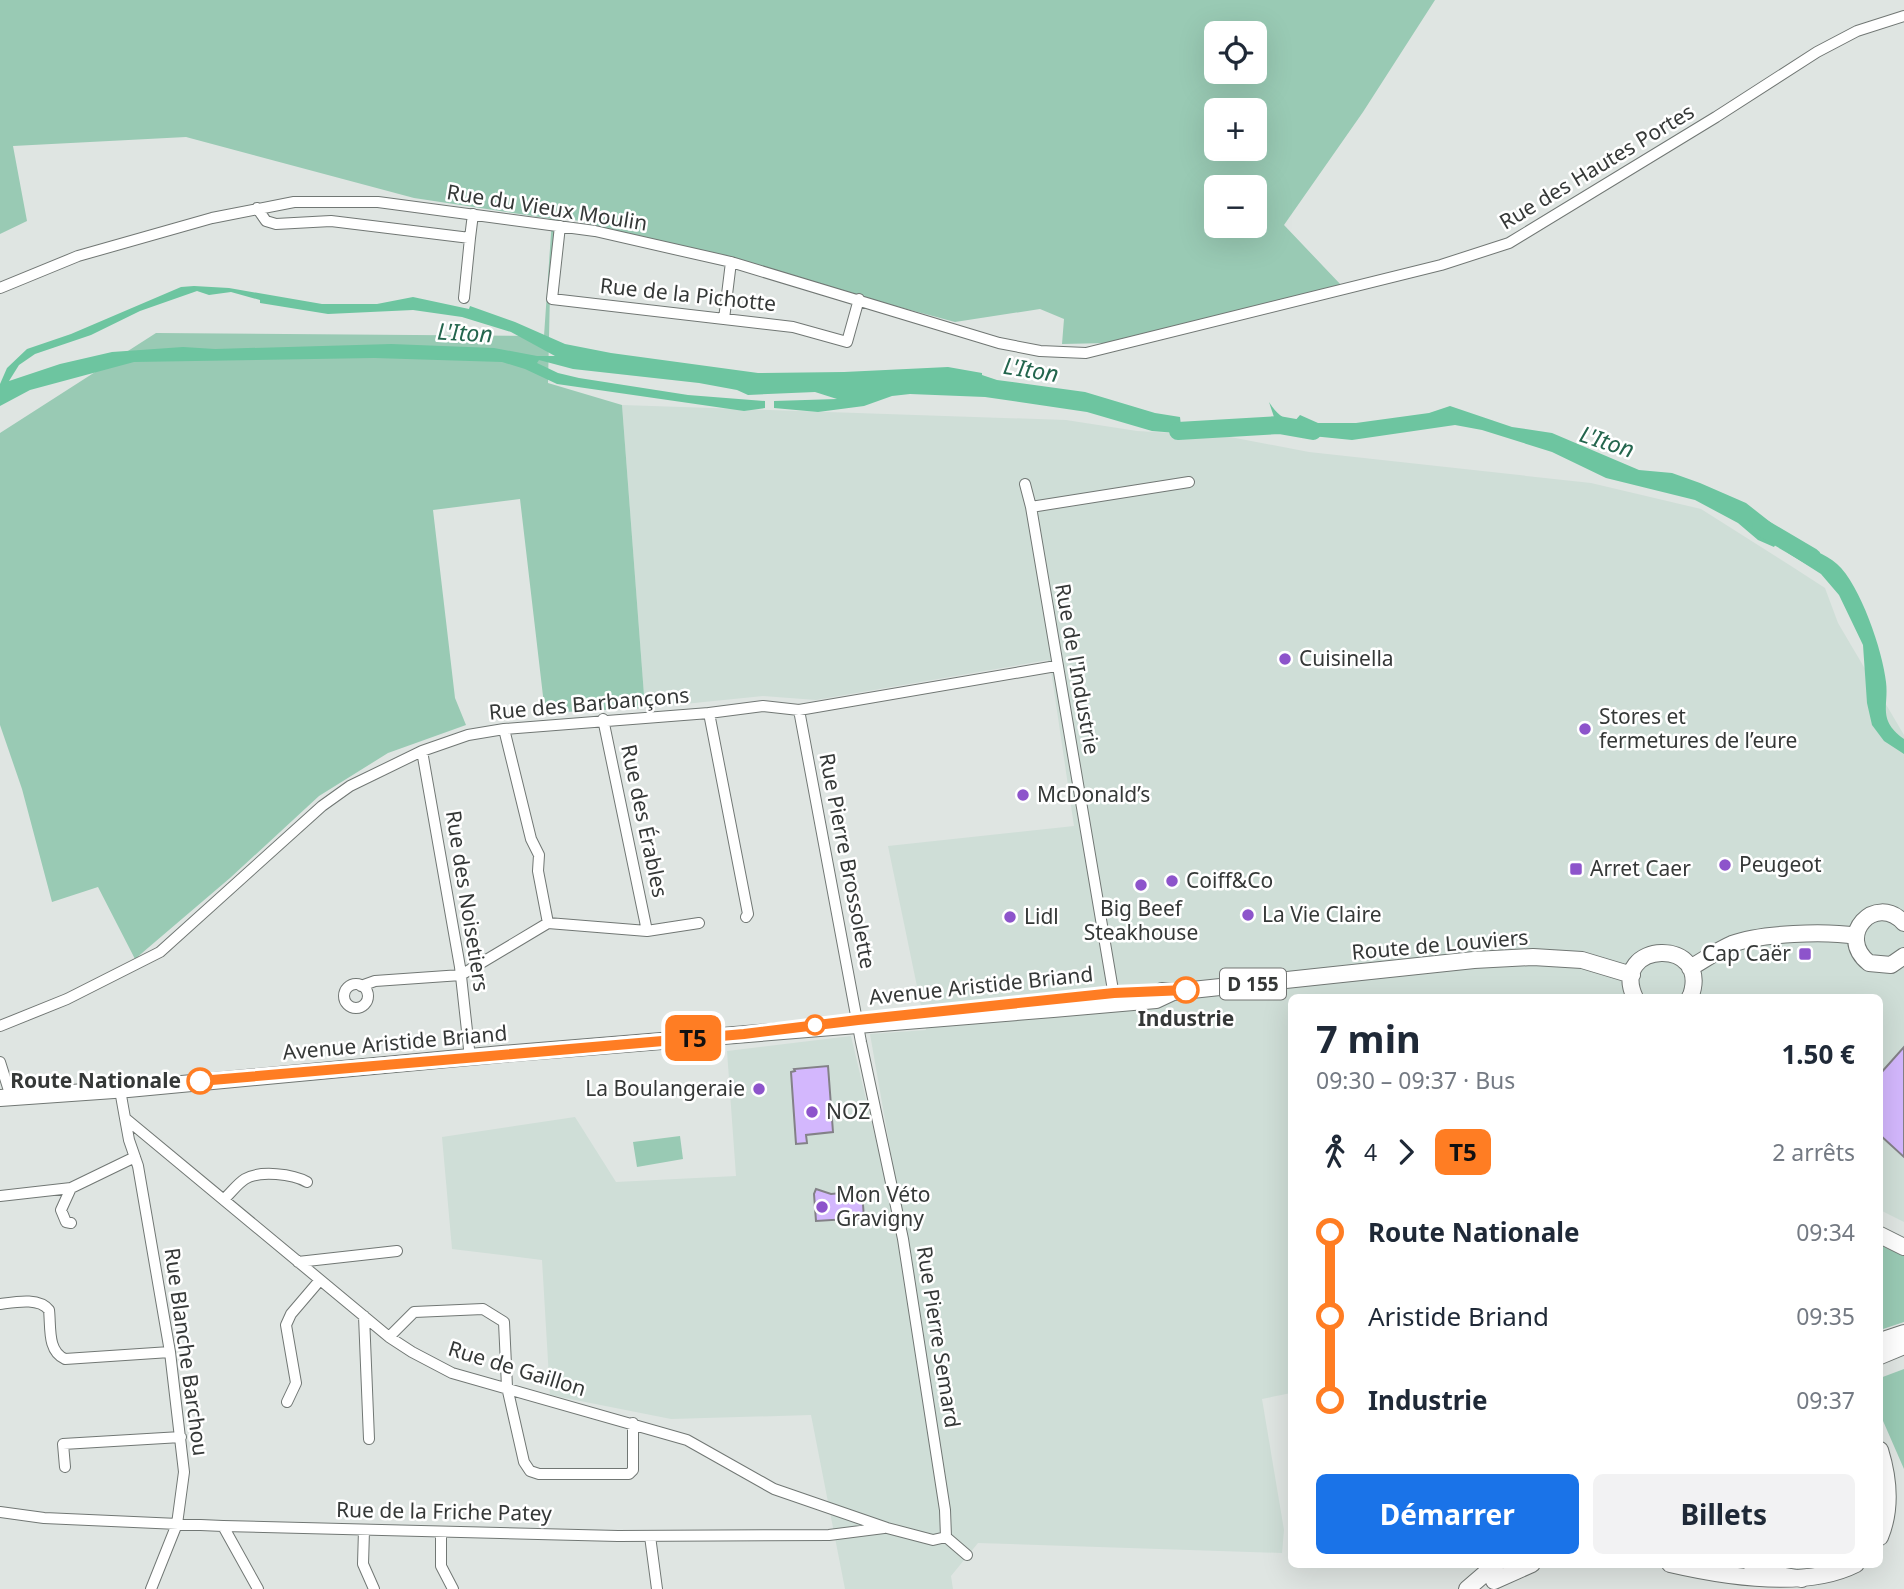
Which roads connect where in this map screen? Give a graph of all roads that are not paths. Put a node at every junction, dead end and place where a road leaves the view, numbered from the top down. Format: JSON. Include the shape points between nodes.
{"nodes":[{"id":1,"x":1904,"y":16,"type":"edge"},
{"id":2,"x":257,"y":208,"type":"junction"},
{"id":3,"x":472,"y":214,"type":"junction"},
{"id":4,"x":560,"y":226,"type":"junction"},
{"id":5,"x":470,"y":238,"type":"junction"},
{"id":6,"x":731,"y":262,"type":"junction"},
{"id":7,"x":0,"y":288,"type":"edge"},
{"id":8,"x":464,"y":298,"type":"dead end"},
{"id":9,"x":859,"y":299,"type":"junction"},
{"id":10,"x":724,"y":319,"type":"junction"},
{"id":11,"x":1086,"y":354,"type":"joint"},
{"id":12,"x":1189,"y":482,"type":"dead end"},
{"id":13,"x":1025,"y":484,"type":"dead end"},
{"id":14,"x":1031,"y":507,"type":"junction"},
{"id":15,"x":1056,"y":666,"type":"junction"},
{"id":16,"x":799,"y":710,"type":"junction"},
{"id":17,"x":709,"y":713,"type":"junction"},
{"id":18,"x":603,"y":719,"type":"junction"},
{"id":19,"x":504,"y":729,"type":"junction"},
{"id":20,"x":422,"y":751,"type":"junction"},
{"id":21,"x":746,"y":917,"type":"dead end"},
{"id":22,"x":548,"y":923,"type":"junction"},
{"id":23,"x":699,"y":923,"type":"dead end"},
{"id":24,"x":1904,"y":923,"type":"edge"},
{"id":25,"x":647,"y":931,"type":"junction"},
{"id":26,"x":1856,"y":936,"type":"junction"},
{"id":27,"x":1904,"y":957,"type":"edge"},
{"id":28,"x":1690,"y":968,"type":"junction"},
{"id":29,"x":461,"y":975,"type":"junction"},
{"id":30,"x":1632,"y":975,"type":"junction"},
{"id":31,"x":1334,"y":976,"type":"joint"},
{"id":32,"x":361,"y":986,"type":"dead end"},
{"id":33,"x":1634,"y":994,"type":"edge"},
{"id":34,"x":1691,"y":994,"type":"edge"},
{"id":35,"x":1114,"y":998,"type":"junction"},
{"id":36,"x":858,"y":1023,"type":"junction"},
{"id":37,"x":0,"y":1027,"type":"edge"},
{"id":38,"x":470,"y":1058,"type":"junction"},
{"id":39,"x":0,"y":1062,"type":"edge"},
{"id":40,"x":120,"y":1090,"type":"junction"},
{"id":41,"x":5,"y":1097,"type":"edge"},
{"id":42,"x":125,"y":1118,"type":"junction"},
{"id":43,"x":135,"y":1157,"type":"junction"},
{"id":44,"x":307,"y":1182,"type":"dead end"},
{"id":45,"x":71,"y":1188,"type":"junction"},
{"id":46,"x":0,"y":1196,"type":"edge"},
{"id":47,"x":224,"y":1199,"type":"junction"},
{"id":48,"x":71,"y":1223,"type":"dead end"},
{"id":49,"x":1883,"y":1236,"type":"edge"},
{"id":50,"x":1904,"y":1247,"type":"edge"},
{"id":51,"x":397,"y":1251,"type":"dead end"},
{"id":52,"x":298,"y":1262,"type":"junction"},
{"id":53,"x":320,"y":1280,"type":"junction"},
{"id":54,"x":0,"y":1304,"type":"edge"},
{"id":55,"x":364,"y":1317,"type":"junction"},
{"id":56,"x":1904,"y":1333,"type":"edge"},
{"id":57,"x":389,"y":1337,"type":"junction"},
{"id":58,"x":1883,"y":1340,"type":"edge"},
{"id":59,"x":1904,"y":1346,"type":"edge"},
{"id":60,"x":170,"y":1352,"type":"junction"},
{"id":61,"x":1883,"y":1355,"type":"edge"},
{"id":62,"x":507,"y":1387,"type":"junction"},
{"id":63,"x":287,"y":1402,"type":"dead end"},
{"id":64,"x":633,"y":1423,"type":"junction"},
{"id":65,"x":181,"y":1437,"type":"junction"},
{"id":66,"x":369,"y":1439,"type":"dead end"},
{"id":67,"x":1883,"y":1466,"type":"edge"},
{"id":68,"x":65,"y":1467,"type":"dead end"},
{"id":69,"x":0,"y":1512,"type":"edge"},
{"id":70,"x":177,"y":1524,"type":"junction"},
{"id":71,"x":223,"y":1526,"type":"junction"},
{"id":72,"x":1883,"y":1527,"type":"edge"},
{"id":73,"x":887,"y":1528,"type":"junction"},
{"id":74,"x":364,"y":1530,"type":"junction"},
{"id":75,"x":441,"y":1531,"type":"junction"},
{"id":76,"x":650,"y":1536,"type":"junction"},
{"id":77,"x":946,"y":1537,"type":"junction"},
{"id":78,"x":967,"y":1555,"type":"dead end"},
{"id":79,"x":1491,"y":1568,"type":"edge"},
{"id":80,"x":1510,"y":1568,"type":"edge"},
{"id":81,"x":1524,"y":1568,"type":"edge"},
{"id":82,"x":1688,"y":1568,"type":"edge"},
{"id":83,"x":1760,"y":1568,"type":"edge"},
{"id":84,"x":1838,"y":1568,"type":"edge"},
{"id":85,"x":1849,"y":1568,"type":"edge"},
{"id":86,"x":1489,"y":1585,"type":"edge"},
{"id":87,"x":151,"y":1589,"type":"edge"},
{"id":88,"x":258,"y":1589,"type":"edge"},
{"id":89,"x":374,"y":1589,"type":"edge"},
{"id":90,"x":453,"y":1589,"type":"edge"},
{"id":91,"x":657,"y":1589,"type":"edge"},
{"id":92,"x":1467,"y":1589,"type":"edge"}],
"edges":[{"from":1,"to":11,"type":"street","name":"Rue des Hautes Portes","via":[[1857,31],[1816,52],[1508,243],[1441,265]]},
{"from":2,"to":3,"type":"street","name":"Rue du Vieux Moulin","via":[[328,200]]},
{"from":2,"to":5,"type":"street","via":[[266,221],[276,225],[331,221]]},
{"from":2,"to":7,"type":"street","name":"Rue du Vieux Moulin","via":[[78,256]]},
{"from":3,"to":4,"type":"street","name":"Rue du Vieux Moulin"},
{"from":3,"to":5,"type":"street"},
{"from":4,"to":6,"type":"street","name":"Rue du Vieux Moulin"},
{"from":4,"to":10,"type":"street","name":"Rue de la Pichotte","via":[[552,299]]},
{"from":5,"to":8,"type":"street"},
{"from":6,"to":9,"type":"street","name":"Rue du Vieux Moulin"},
{"from":6,"to":10,"type":"street"},
{"from":9,"to":10,"type":"street","name":"Rue de la Pichotte","via":[[847,342],[793,327]]},
{"from":9,"to":11,"type":"street","name":"Rue du Vieux Moulin","via":[[999,343]]},
{"from":12,"to":14,"type":"street"},
{"from":13,"to":14,"type":"street","name":"Rue de l'Industrie"},
{"from":14,"to":15,"type":"street","name":"Rue de l'Industrie"},
{"from":15,"to":16,"type":"street","name":"Rue des Barbançons"},
{"from":15,"to":35,"type":"street","name":"Rue de l'Industrie"},
{"from":16,"to":17,"type":"street","name":"Rue des Barbançons","via":[[763,706]]},
{"from":16,"to":36,"type":"street","name":"Rue Pierre Brossolette"},
{"from":17,"to":18,"type":"street","name":"Rue des Barbançons"},
{"from":17,"to":21,"type":"street"},
{"from":18,"to":19,"type":"street","name":"Rue des Barbançons"},
{"from":18,"to":25,"type":"street","name":"Rue des Érables"},
{"from":19,"to":20,"type":"street","name":"Rue des Barbançons","via":[[468,735]]},
{"from":19,"to":22,"type":"street","via":[[539,855]]},
{"from":20,"to":29,"type":"street","name":"Rue des Noisetiers"},
{"from":20,"to":37,"type":"street","name":"Rue des Barbançons","via":[[350,786],[322,806],[160,952]]},
{"from":22,"to":25,"type":"street"},
{"from":22,"to":29,"type":"street"},
{"from":23,"to":25,"type":"street"},
{"from":24,"to":26,"type":"main road","via":[[1896,915],[1879,912],[1863,920]]},
{"from":26,"to":27,"type":"main road","via":[[1858,952],[1870,963],[1891,965]]},
{"from":26,"to":28,"type":"main road","via":[[1831,932],[1754,939],[1733,944]]},
{"from":28,"to":30,"type":"main road","via":[[1677,955],[1659,951],[1641,959]]},
{"from":28,"to":34,"type":"main road"},
{"from":29,"to":32,"type":"street"},
{"from":29,"to":38,"type":"street","name":"Rue des Noisetiers"},
{"from":30,"to":31,"type":"main road","name":"Route de Louviers","number":"D 155","via":[[1582,960],[1533,957]]},
{"from":30,"to":33,"type":"main road"},
{"from":31,"to":35,"type":"main road","name":"Avenue Aristide Briand","number":"D 155","via":[[1157,990]]},
{"from":35,"to":36,"type":"main road","name":"Avenue Aristide Briand","number":"D 155"},
{"from":36,"to":38,"type":"main road","name":"Avenue Aristide Briand","number":"D 155"},
{"from":36,"to":77,"type":"street","name":"Rue Pierre Semard","via":[[903,1239]]},
{"from":38,"to":40,"type":"main road","name":"Avenue Aristide Briand","number":"D 155"},
{"from":39,"to":41,"type":"street"},
{"from":40,"to":41,"type":"main road","name":"Avenue Aristide Briand","number":"D 155"},
{"from":40,"to":42,"type":"street"},
{"from":42,"to":43,"type":"street","name":"Rue Blanche Barchou"},
{"from":42,"to":47,"type":"street","name":"Rue de Gaillon"},
{"from":43,"to":45,"type":"street"},
{"from":43,"to":60,"type":"street","name":"Rue Blanche Barchou"},
{"from":44,"to":47,"type":"street","via":[[296,1175],[254,1176],[244,1179]]},
{"from":45,"to":46,"type":"street"},
{"from":45,"to":48,"type":"street","via":[[61,1210]]},
{"from":47,"to":52,"type":"street","name":"Rue de Gaillon"},
{"from":49,"to":50,"type":"main road"},
{"from":51,"to":52,"type":"street"},
{"from":52,"to":53,"type":"street","name":"Rue de Gaillon"},
{"from":53,"to":55,"type":"street","name":"Rue de Gaillon"},
{"from":53,"to":63,"type":"street","via":[[286,1325],[296,1383]]},
{"from":54,"to":60,"type":"street","via":[[45,1305],[52,1349],[65,1359]]},
{"from":55,"to":57,"type":"street","name":"Rue de Gaillon"},
{"from":55,"to":66,"type":"street"},
{"from":56,"to":58,"type":"main road"},
{"from":57,"to":62,"type":"street","name":"Rue de Gaillon","via":[[453,1373]]},
{"from":57,"to":62,"type":"street","via":[[414,1312],[483,1309],[504,1322]]},
{"from":59,"to":61,"type":"main road"},
{"from":60,"to":65,"type":"street","name":"Rue Blanche Barchou"},
{"from":62,"to":64,"type":"street","name":"Rue de Gaillon"},
{"from":62,"to":64,"type":"street","via":[[524,1462],[539,1474],[629,1474],[633,1469]]},
{"from":64,"to":73,"type":"street","name":"Rue de Gaillon","via":[[688,1440],[775,1489]]},
{"from":65,"to":68,"type":"street","via":[[63,1444]]},
{"from":65,"to":70,"type":"street","name":"Rue Blanche Barchou","via":[[183,1485]]},
{"from":67,"to":72,"type":"main road","via":[[1888,1492]]},
{"from":69,"to":70,"type":"street","name":"Rue de la Friche Patey"},
{"from":70,"to":71,"type":"street","name":"Rue de la Friche Patey"},
{"from":70,"to":87,"type":"street","name":"Rue Blanche Barchou"},
{"from":71,"to":74,"type":"street","name":"Rue de la Friche Patey"},
{"from":71,"to":88,"type":"street"},
{"from":73,"to":76,"type":"street","name":"Rue de la Friche Patey","via":[[829,1535]]},
{"from":73,"to":77,"type":"street","name":"Rue de Gaillon","via":[[933,1540]]},
{"from":74,"to":75,"type":"street","name":"Rue de la Friche Patey"},
{"from":74,"to":89,"type":"street","via":[[363,1564]]},
{"from":75,"to":76,"type":"street","name":"Rue de la Friche Patey"},
{"from":75,"to":90,"type":"street","via":[[441,1566]]},
{"from":76,"to":91,"type":"street"},
{"from":77,"to":78,"type":"street"},
{"from":79,"to":92,"type":"main road"},
{"from":80,"to":86,"type":"main road"},
{"from":81,"to":86,"type":"main road"},
{"from":82,"to":85,"type":"main road","via":[[1759,1584],[1800,1587],[1828,1581]]},
{"from":83,"to":84,"type":"main road","via":[[1803,1579]]}]}
